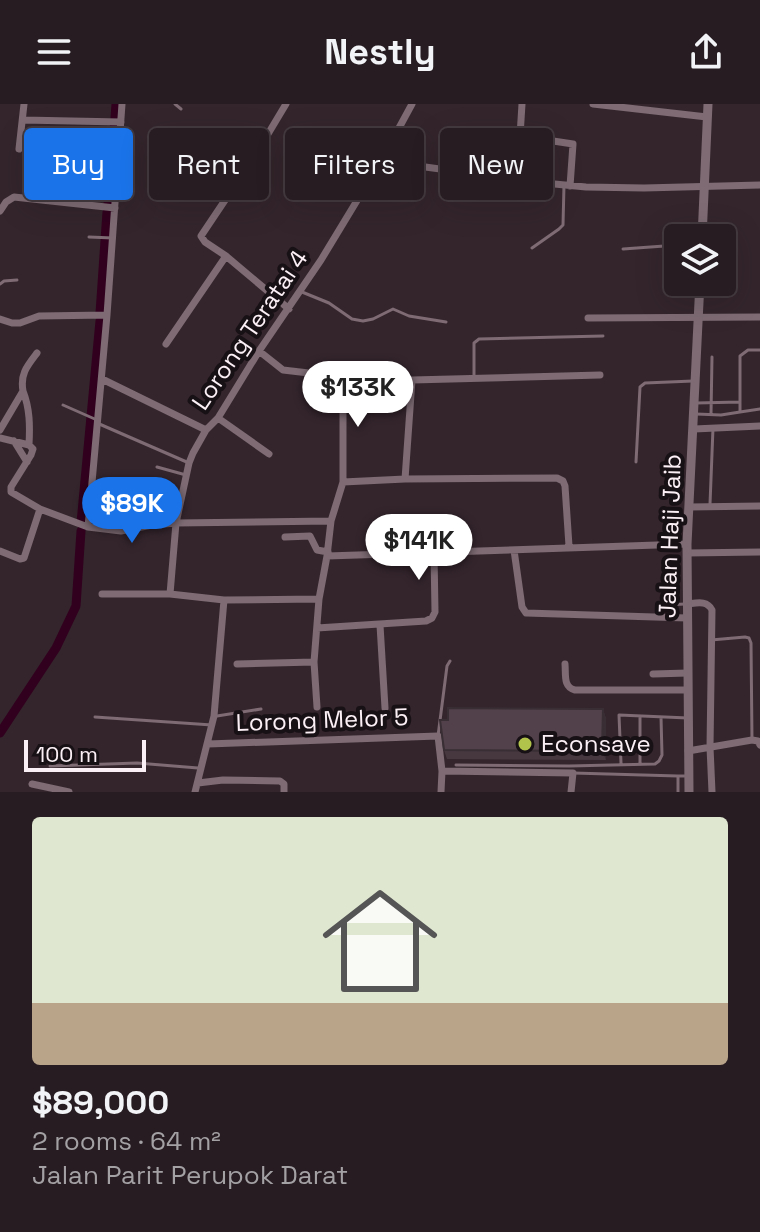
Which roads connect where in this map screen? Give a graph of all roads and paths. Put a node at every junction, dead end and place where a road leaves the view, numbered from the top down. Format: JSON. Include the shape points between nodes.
{"nodes":[{"id":1,"x":24,"y":104,"type":"edge"},
{"id":2,"x":122,"y":104,"type":"edge"},
{"id":3,"x":175,"y":104,"type":"edge"},
{"id":4,"x":286,"y":104,"type":"edge"},
{"id":5,"x":412,"y":104,"type":"edge"},
{"id":6,"x":522,"y":104,"type":"edge"},
{"id":7,"x":593,"y":104,"type":"edge"},
{"id":8,"x":708,"y":104,"type":"edge"},
{"id":9,"x":645,"y":107,"type":"edge"},
{"id":10,"x":678,"y":108,"type":"edge"},
{"id":11,"x":181,"y":109,"type":"dead end"},
{"id":12,"x":707,"y":117,"type":"junction"},
{"id":13,"x":23,"y":120,"type":"junction"},
{"id":14,"x":121,"y":122,"type":"junction"},
{"id":15,"x":120,"y":128,"type":"edge"},
{"id":16,"x":399,"y":128,"type":"edge"},
{"id":17,"x":269,"y":131,"type":"edge"},
{"id":18,"x":19,"y":149,"type":"dead end"},
{"id":19,"x":424,"y":167,"type":"edge"},
{"id":20,"x":567,"y":185,"type":"junction"},
{"id":21,"x":704,"y":185,"type":"junction"},
{"id":22,"x":760,"y":185,"type":"edge"},
{"id":23,"x":115,"y":200,"type":"edge"},
{"id":24,"x":225,"y":200,"type":"edge"},
{"id":25,"x":357,"y":200,"type":"edge"},
{"id":26,"x":115,"y":208,"type":"junction"},
{"id":27,"x":0,"y":211,"type":"edge"},
{"id":28,"x":703,"y":224,"type":"edge"},
{"id":29,"x":89,"y":237,"type":"dead end"},
{"id":30,"x":109,"y":238,"type":"junction"},
{"id":31,"x":664,"y":246,"type":"edge"},
{"id":32,"x":532,"y":248,"type":"dead end"},
{"id":33,"x":623,"y":249,"type":"dead end"},
{"id":34,"x":226,"y":256,"type":"junction"},
{"id":35,"x":17,"y":280,"type":"dead end"},
{"id":36,"x":0,"y":284,"type":"edge"},
{"id":37,"x":301,"y":292,"type":"junction"},
{"id":38,"x":700,"y":296,"type":"edge"},
{"id":39,"x":289,"y":309,"type":"junction"},
{"id":40,"x":107,"y":315,"type":"junction"},
{"id":41,"x":760,"y":317,"type":"edge"},
{"id":42,"x":588,"y":318,"type":"dead end"},
{"id":43,"x":699,"y":318,"type":"junction"},
{"id":44,"x":4,"y":321,"type":"edge"},
{"id":45,"x":446,"y":322,"type":"dead end"},
{"id":46,"x":0,"y":331,"type":"edge"},
{"id":47,"x":603,"y":336,"type":"dead end"},
{"id":48,"x":166,"y":344,"type":"dead end"},
{"id":49,"x":760,"y":350,"type":"edge"},
{"id":50,"x":259,"y":351,"type":"junction"},
{"id":51,"x":37,"y":353,"type":"dead end"},
{"id":52,"x":712,"y":357,"type":"dead end"},
{"id":53,"x":600,"y":375,"type":"dead end"},
{"id":54,"x":343,"y":377,"type":"junction"},
{"id":55,"x":474,"y":378,"type":"junction"},
{"id":56,"x":102,"y":379,"type":"junction"},
{"id":57,"x":412,"y":380,"type":"junction"},
{"id":58,"x":697,"y":381,"type":"junction"},
{"id":59,"x":23,"y":391,"type":"junction"},
{"id":60,"x":740,"y":402,"type":"junction"},
{"id":61,"x":711,"y":403,"type":"junction"},
{"id":62,"x":63,"y":405,"type":"dead end"},
{"id":63,"x":695,"y":408,"type":"junction"},
{"id":64,"x":760,"y":409,"type":"edge"},
{"id":65,"x":740,"y":412,"type":"junction"},
{"id":66,"x":711,"y":414,"type":"junction"},
{"id":67,"x":218,"y":418,"type":"junction"},
{"id":68,"x":95,"y":419,"type":"junction"},
{"id":69,"x":760,"y":426,"type":"edge"},
{"id":70,"x":713,"y":428,"type":"junction"},
{"id":71,"x":694,"y":429,"type":"junction"},
{"id":72,"x":206,"y":430,"type":"junction"},
{"id":73,"x":1,"y":437,"type":"edge"},
{"id":74,"x":14,"y":441,"type":"junction"},
{"id":75,"x":29,"y":445,"type":"junction"},
{"id":76,"x":269,"y":454,"type":"dead end"},
{"id":77,"x":27,"y":462,"type":"junction"},
{"id":78,"x":636,"y":462,"type":"dead end"},
{"id":79,"x":189,"y":463,"type":"junction"},
{"id":80,"x":157,"y":467,"type":"dead end"},
{"id":81,"x":186,"y":475,"type":"junction"},
{"id":82,"x":405,"y":479,"type":"junction"},
{"id":83,"x":343,"y":482,"type":"junction"},
{"id":84,"x":760,"y":506,"type":"edge"},
{"id":85,"x":689,"y":507,"type":"junction"},
{"id":86,"x":710,"y":508,"type":"junction"},
{"id":87,"x":40,"y":509,"type":"junction"},
{"id":88,"x":331,"y":521,"type":"junction"},
{"id":89,"x":176,"y":523,"type":"junction"},
{"id":90,"x":88,"y":527,"type":"junction"},
{"id":91,"x":285,"y":537,"type":"dead end"},
{"id":92,"x":569,"y":546,"type":"junction"},
{"id":93,"x":687,"y":548,"type":"junction"},
{"id":94,"x":514,"y":550,"type":"junction"},
{"id":95,"x":0,"y":551,"type":"edge"},
{"id":96,"x":760,"y":552,"type":"edge"},
{"id":97,"x":434,"y":553,"type":"junction"},
{"id":98,"x":328,"y":554,"type":"junction"},
{"id":99,"x":102,"y":594,"type":"dead end"},
{"id":100,"x":170,"y":594,"type":"junction"},
{"id":101,"x":319,"y":599,"type":"junction"},
{"id":102,"x":224,"y":600,"type":"junction"},
{"id":103,"x":687,"y":604,"type":"junction"},
{"id":104,"x":662,"y":605,"type":"dead end"},
{"id":105,"x":687,"y":618,"type":"junction"},
{"id":106,"x":380,"y":625,"type":"junction"},
{"id":107,"x":317,"y":628,"type":"junction"},
{"id":108,"x":711,"y":640,"type":"junction"},
{"id":109,"x":450,"y":661,"type":"dead end"},
{"id":110,"x":314,"y":662,"type":"junction"},
{"id":111,"x":237,"y":664,"type":"dead end"},
{"id":112,"x":565,"y":664,"type":"dead end"},
{"id":113,"x":688,"y":673,"type":"junction"},
{"id":114,"x":653,"y":674,"type":"dead end"},
{"id":115,"x":688,"y":690,"type":"junction"},
{"id":116,"x":317,"y":707,"type":"dead end"},
{"id":117,"x":385,"y":708,"type":"dead end"},
{"id":118,"x":261,"y":709,"type":"dead end"},
{"id":119,"x":640,"y":716,"type":"junction"},
{"id":120,"x":95,"y":717,"type":"dead end"},
{"id":121,"x":661,"y":717,"type":"junction"},
{"id":122,"x":688,"y":718,"type":"junction"},
{"id":123,"x":213,"y":720,"type":"junction"},
{"id":124,"x":438,"y":736,"type":"junction"},
{"id":125,"x":752,"y":740,"type":"junction"},
{"id":126,"x":208,"y":744,"type":"junction"},
{"id":127,"x":760,"y":745,"type":"edge"},
{"id":128,"x":710,"y":747,"type":"junction"},
{"id":129,"x":688,"y":751,"type":"junction"},
{"id":130,"x":640,"y":764,"type":"junction"},
{"id":131,"x":456,"y":765,"type":"dead end"},
{"id":132,"x":622,"y":765,"type":"junction"},
{"id":133,"x":50,"y":766,"type":"dead end"},
{"id":134,"x":201,"y":768,"type":"junction"},
{"id":135,"x":442,"y":771,"type":"junction"},
{"id":136,"x":570,"y":771,"type":"junction"},
{"id":137,"x":683,"y":776,"type":"junction"},
{"id":138,"x":198,"y":783,"type":"junction"},
{"id":139,"x":32,"y":784,"type":"dead end"},
{"id":140,"x":69,"y":792,"type":"edge"},
{"id":141,"x":195,"y":792,"type":"edge"},
{"id":142,"x":284,"y":792,"type":"edge"},
{"id":143,"x":441,"y":792,"type":"edge"},
{"id":144,"x":571,"y":792,"type":"edge"},
{"id":145,"x":678,"y":792,"type":"edge"},
{"id":146,"x":689,"y":792,"type":"edge"},
{"id":147,"x":712,"y":792,"type":"edge"}],
"edges":[{"from":1,"to":13,"type":"street"},
{"from":2,"to":14,"type":"street"},
{"from":3,"to":11,"type":"lane"},
{"from":4,"to":17,"type":"street"},
{"from":5,"to":16,"type":"street","name":"Lorong Teratai 4"},
{"from":6,"to":20,"type":"street","via":[[520,136],[573,144]]},
{"from":7,"to":9,"type":"street"},
{"from":8,"to":12,"type":"street"},
{"from":9,"to":10,"type":"street"},
{"from":10,"to":12,"type":"street"},
{"from":12,"to":21,"type":"street"},
{"from":13,"to":14,"type":"street"},
{"from":13,"to":18,"type":"street"},
{"from":14,"to":15,"type":"street"},
{"from":19,"to":20,"type":"street"},
{"from":20,"to":21,"type":"street"},
{"from":20,"to":32,"type":"lane","via":[[563,225]]},
{"from":21,"to":22,"type":"street"},
{"from":21,"to":28,"type":"street"},
{"from":23,"to":26,"type":"street"},
{"from":24,"to":34,"type":"street","via":[[201,236]]},
{"from":25,"to":37,"type":"street","name":"Lorong Teratai 4"},
{"from":26,"to":27,"type":"street","via":[[14,197]]},
{"from":26,"to":30,"type":"street"},
{"from":29,"to":30,"type":"lane"},
{"from":30,"to":40,"type":"street"},
{"from":31,"to":33,"type":"lane"},
{"from":34,"to":39,"type":"street"},
{"from":34,"to":48,"type":"street"},
{"from":35,"to":36,"type":"lane"},
{"from":37,"to":39,"type":"street","name":"Lorong Teratai 4"},
{"from":37,"to":45,"type":"lane","via":[[352,319],[373,319],[393,309]]},
{"from":38,"to":43,"type":"street","name":"Jalan Haji Jaib"},
{"from":39,"to":50,"type":"street","name":"Lorong Teratai 4"},
{"from":40,"to":44,"type":"street"},
{"from":40,"to":56,"type":"street"},
{"from":41,"to":43,"type":"street"},
{"from":42,"to":43,"type":"street"},
{"from":43,"to":58,"type":"street","name":"Jalan Haji Jaib"},
{"from":44,"to":46,"type":"street"},
{"from":47,"to":55,"type":"lane","via":[[479,339],[474,343]]},
{"from":49,"to":60,"type":"lane","via":[[740,356]]},
{"from":50,"to":54,"type":"street","via":[[283,370]]},
{"from":50,"to":67,"type":"street","name":"Lorong Teratai 4"},
{"from":51,"to":59,"type":"street","via":[[24,371]]},
{"from":52,"to":61,"type":"lane"},
{"from":53,"to":55,"type":"street"},
{"from":54,"to":57,"type":"street"},
{"from":54,"to":83,"type":"street"},
{"from":55,"to":57,"type":"street"},
{"from":56,"to":68,"type":"street"},
{"from":56,"to":72,"type":"street"},
{"from":57,"to":82,"type":"street"},
{"from":58,"to":63,"type":"street","name":"Jalan Haji Jaib"},
{"from":58,"to":78,"type":"lane","via":[[640,387]]},
{"from":59,"to":73,"type":"street"},
{"from":59,"to":75,"type":"street","via":[[29,406]]},
{"from":60,"to":61,"type":"lane"},
{"from":60,"to":65,"type":"lane"},
{"from":61,"to":63,"type":"lane"},
{"from":61,"to":66,"type":"lane"},
{"from":62,"to":68,"type":"lane"},
{"from":63,"to":66,"type":"lane"},
{"from":63,"to":71,"type":"street","name":"Jalan Haji Jaib"},
{"from":64,"to":65,"type":"lane"},
{"from":65,"to":66,"type":"lane"},
{"from":67,"to":72,"type":"street","name":"Lorong Teratai 4"},
{"from":67,"to":76,"type":"street"},
{"from":68,"to":79,"type":"lane"},
{"from":68,"to":90,"type":"street"},
{"from":69,"to":70,"type":"street"},
{"from":70,"to":71,"type":"street"},
{"from":70,"to":86,"type":"lane"},
{"from":71,"to":85,"type":"street","name":"Jalan Haji Jaib"},
{"from":72,"to":79,"type":"street","name":"Lorong Teratai 4"},
{"from":73,"to":74,"type":"street"},
{"from":74,"to":75,"type":"street"},
{"from":74,"to":77,"type":"street"},
{"from":75,"to":77,"type":"street","via":[[33,449]]},
{"from":77,"to":87,"type":"street","via":[[11,492]]},
{"from":79,"to":81,"type":"street","name":"Lorong Teratai 4"},
{"from":80,"to":81,"type":"lane"},
{"from":81,"to":89,"type":"street","name":"Lorong Teratai 4"},
{"from":82,"to":83,"type":"street"},
{"from":82,"to":92,"type":"street","via":[[557,478],[565,486]]},
{"from":83,"to":88,"type":"street"},
{"from":84,"to":86,"type":"street"},
{"from":85,"to":86,"type":"street"},
{"from":85,"to":93,"type":"street","name":"Jalan Haji Jaib"},
{"from":87,"to":90,"type":"street"},
{"from":87,"to":95,"type":"street","via":[[24,558]]},
{"from":88,"to":89,"type":"street"},
{"from":88,"to":98,"type":"street"},
{"from":89,"to":90,"type":"street","via":[[121,531]]},
{"from":89,"to":100,"type":"street","name":"Lorong Teratai 4"},
{"from":91,"to":98,"type":"street","via":[[310,536],[317,550]]},
{"from":92,"to":93,"type":"street"},
{"from":92,"to":94,"type":"street"},
{"from":93,"to":96,"type":"street"},
{"from":93,"to":103,"type":"street","name":"Jalan Haji Jaib"},
{"from":94,"to":97,"type":"street"},
{"from":94,"to":105,"type":"street","via":[[526,613]]},
{"from":97,"to":98,"type":"street"},
{"from":97,"to":106,"type":"street","via":[[432,618]]},
{"from":98,"to":101,"type":"street"},
{"from":99,"to":100,"type":"street"},
{"from":100,"to":102,"type":"street"},
{"from":101,"to":102,"type":"street"},
{"from":101,"to":107,"type":"street"},
{"from":102,"to":123,"type":"street"},
{"from":103,"to":104,"type":"lane"},
{"from":103,"to":105,"type":"street","name":"Jalan Haji Jaib"},
{"from":103,"to":108,"type":"street","via":[[710,605]]},
{"from":105,"to":113,"type":"street","name":"Jalan Haji Jaib"},
{"from":106,"to":107,"type":"street"},
{"from":106,"to":117,"type":"street"},
{"from":107,"to":110,"type":"street"},
{"from":108,"to":125,"type":"lane","via":[[749,638]]},
{"from":108,"to":128,"type":"street"},
{"from":109,"to":124,"type":"lane"},
{"from":110,"to":111,"type":"street"},
{"from":110,"to":116,"type":"street"},
{"from":112,"to":115,"type":"street","via":[[570,689]]},
{"from":113,"to":114,"type":"street"},
{"from":113,"to":115,"type":"street","name":"Jalan Haji Jaib"},
{"from":115,"to":122,"type":"street","name":"Jalan Haji Jaib"},
{"from":118,"to":123,"type":"lane"},
{"from":119,"to":121,"type":"lane"},
{"from":119,"to":130,"type":"lane"},
{"from":119,"to":132,"type":"lane","via":[[619,715]]},
{"from":120,"to":123,"type":"lane"},
{"from":121,"to":122,"type":"lane"},
{"from":121,"to":130,"type":"lane","via":[[662,755],[655,764]]},
{"from":122,"to":129,"type":"street","name":"Jalan Haji Jaib"},
{"from":123,"to":126,"type":"street"},
{"from":124,"to":126,"type":"street","name":"Lorong Melor 5"},
{"from":124,"to":135,"type":"street"},
{"from":125,"to":127,"type":"street"},
{"from":125,"to":128,"type":"street"},
{"from":126,"to":134,"type":"street"},
{"from":128,"to":129,"type":"street"},
{"from":128,"to":147,"type":"street"},
{"from":129,"to":137,"type":"street","name":"Jalan Haji Jaib"},
{"from":130,"to":132,"type":"lane"},
{"from":131,"to":136,"type":"lane"},
{"from":132,"to":136,"type":"lane"},
{"from":133,"to":134,"type":"lane","via":[[137,763]]},
{"from":134,"to":138,"type":"street"},
{"from":135,"to":136,"type":"street"},
{"from":135,"to":143,"type":"street"},
{"from":136,"to":137,"type":"lane"},
{"from":136,"to":144,"type":"street"},
{"from":137,"to":145,"type":"lane"},
{"from":137,"to":146,"type":"street","name":"Jalan Haji Jaib"},
{"from":138,"to":141,"type":"street"},
{"from":138,"to":142,"type":"street","via":[[280,781]]},
{"from":139,"to":140,"type":"street"}]}
